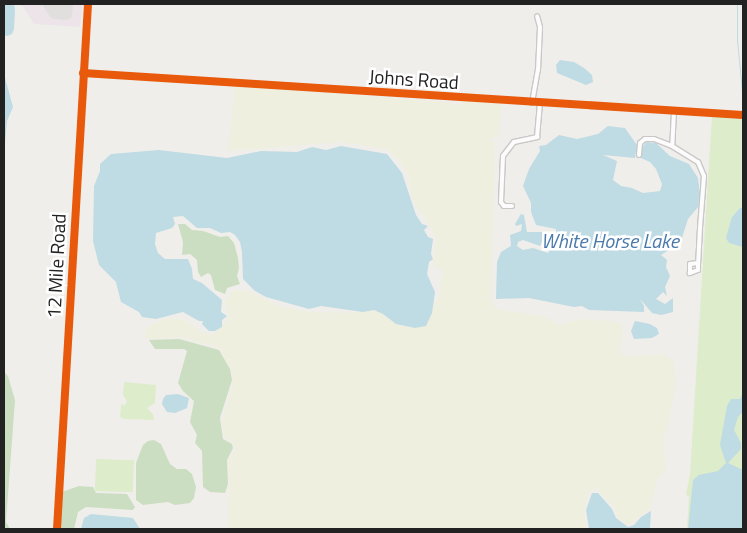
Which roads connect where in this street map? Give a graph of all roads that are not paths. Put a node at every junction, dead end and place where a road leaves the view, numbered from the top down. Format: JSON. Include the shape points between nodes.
{"nodes":[{"id":1,"x":88,"y":4,"type":"edge"},
{"id":2,"x":537,"y":16,"type":"dead end"},
{"id":3,"x":83,"y":73,"type":"junction"},
{"id":4,"x":532,"y":102,"type":"junction"},
{"id":5,"x":540,"y":103,"type":"junction"},
{"id":6,"x":674,"y":112,"type":"junction"},
{"id":7,"x":743,"y":116,"type":"edge"},
{"id":8,"x":672,"y":146,"type":"junction"},
{"id":9,"x":638,"y":155,"type":"dead end"},
{"id":10,"x":512,"y":206,"type":"dead end"},
{"id":11,"x":698,"y":263,"type":"dead end"},
{"id":12,"x":57,"y":529,"type":"edge"}],
"edges":[{"from":1,"to":3,"type":"street","name":"12 Mile Road"},
{"from":2,"to":4,"type":"street","via":[[540,27],[538,70]]},
{"from":3,"to":4,"type":"street","name":"Johns Road"},
{"from":3,"to":12,"type":"street","name":"12 Mile Road"},
{"from":4,"to":5,"type":"street","name":"Johns Road"},
{"from":5,"to":6,"type":"street","name":"Johns Road"},
{"from":5,"to":10,"type":"street","via":[[537,137],[514,142],[504,156],[501,202],[504,206]]},
{"from":6,"to":7,"type":"street","name":"Johns Road"},
{"from":6,"to":8,"type":"street"},
{"from":8,"to":9,"type":"street","via":[[646,138],[640,143]]},
{"from":8,"to":11,"type":"street","via":[[698,162],[703,170]]}]}
